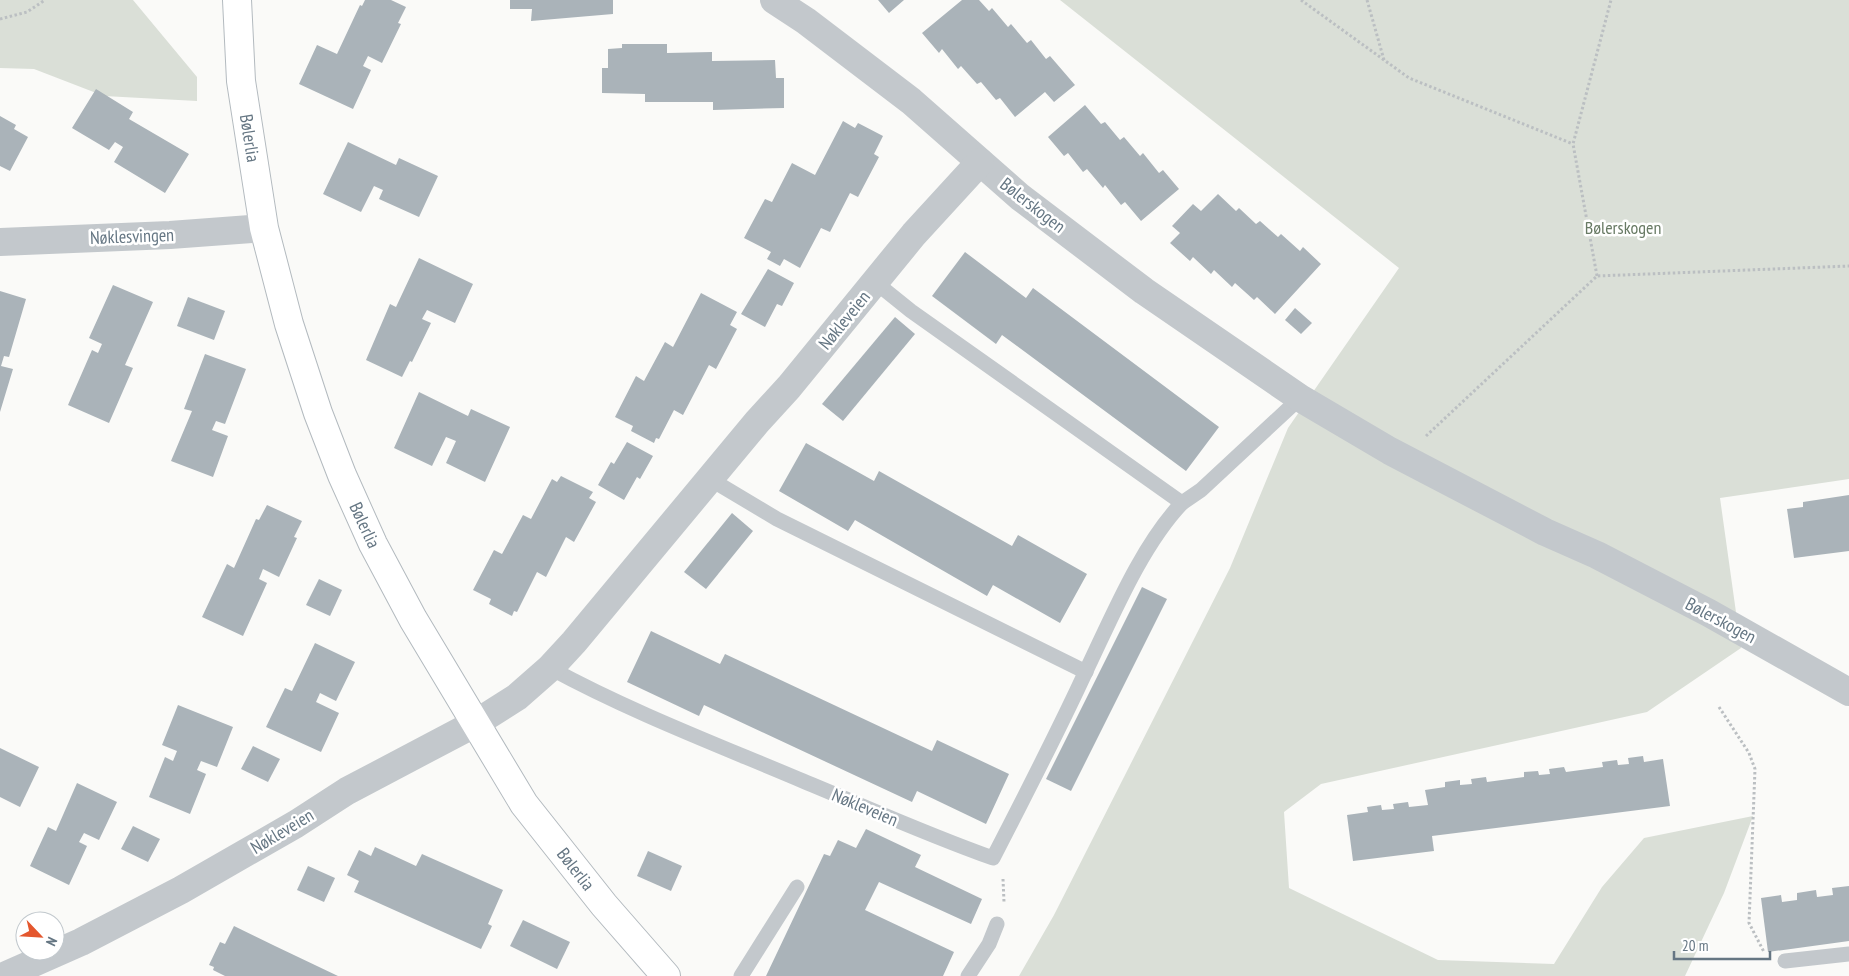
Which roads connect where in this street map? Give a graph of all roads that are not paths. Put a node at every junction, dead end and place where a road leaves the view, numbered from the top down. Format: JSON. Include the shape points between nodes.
{"nodes":[{"id":1,"x":237,"y":0,"type":"edge"},
{"id":2,"x":774,"y":0,"type":"edge"},
{"id":3,"x":980,"y":162,"type":"junction"},
{"id":4,"x":264,"y":228,"type":"junction"},
{"id":5,"x":0,"y":242,"type":"edge"},
{"id":6,"x":876,"y":282,"type":"junction"},
{"id":7,"x":1300,"y":398,"type":"junction"},
{"id":8,"x":710,"y":479,"type":"junction"},
{"id":9,"x":1182,"y":503,"type":"junction"},
{"id":10,"x":550,"y":668,"type":"junction"},
{"id":11,"x":1086,"y":672,"type":"junction"},
{"id":12,"x":1849,"y":692,"type":"edge"},
{"id":13,"x":476,"y":723,"type":"junction"},
{"id":14,"x":797,"y":887,"type":"dead end"},
{"id":15,"x":997,"y":924,"type":"road end"},
{"id":16,"x":1849,"y":954,"type":"edge"},
{"id":17,"x":1785,"y":961,"type":"road end"},
{"id":18,"x":4,"y":976,"type":"edge"},
{"id":19,"x":666,"y":976,"type":"edge"},
{"id":20,"x":741,"y":976,"type":"edge"},
{"id":21,"x":968,"y":976,"type":"edge"}],
"edges":[{"from":1,"to":4,"type":"street","name":"Bølerlia","via":[[241,81]]},
{"from":2,"to":3,"type":"street","name":"Bølerskogen","via":[[911,101]]},
{"from":3,"to":6,"type":"street","name":"Nøkleveien","via":[[914,234]]},
{"from":3,"to":7,"type":"street","name":"Bølerskogen","via":[[1020,197],[1144,291]]},
{"from":4,"to":5,"type":"street","name":"Nøklesvingen"},
{"from":4,"to":13,"type":"street","name":"Bølerlia","via":[[289,324],[342,475],[373,544],[413,619]]},
{"from":6,"to":8,"type":"street","name":"Nøkleveien"},
{"from":6,"to":9,"type":"lane","via":[[911,311]]},
{"from":7,"to":9,"type":"lane","via":[[1201,490]]},
{"from":7,"to":12,"type":"street","name":"Bølerskogen","via":[[1397,454],[1709,613]]},
{"from":8,"to":10,"type":"street","name":"Nøkleveien"},
{"from":8,"to":11,"type":"lane","via":[[778,518]]},
{"from":9,"to":11,"type":"lane","via":[[1167,518],[1118,601]]},
{"from":10,"to":11,"type":"lane","name":"Nøkleveien","via":[[593,692],[659,721],[993,858]]},
{"from":10,"to":13,"type":"street","name":"Nøkleveien","via":[[518,697]]},
{"from":13,"to":18,"type":"street","name":"Nøkleveien","via":[[347,791],[188,886],[81,942]]},
{"from":13,"to":19,"type":"street","name":"Bølerlia","via":[[524,804],[604,905]]},
{"from":14,"to":20,"type":"lane"},
{"from":15,"to":21,"type":"lane","via":[[989,944]]},
{"from":16,"to":17,"type":"lane"}]}
